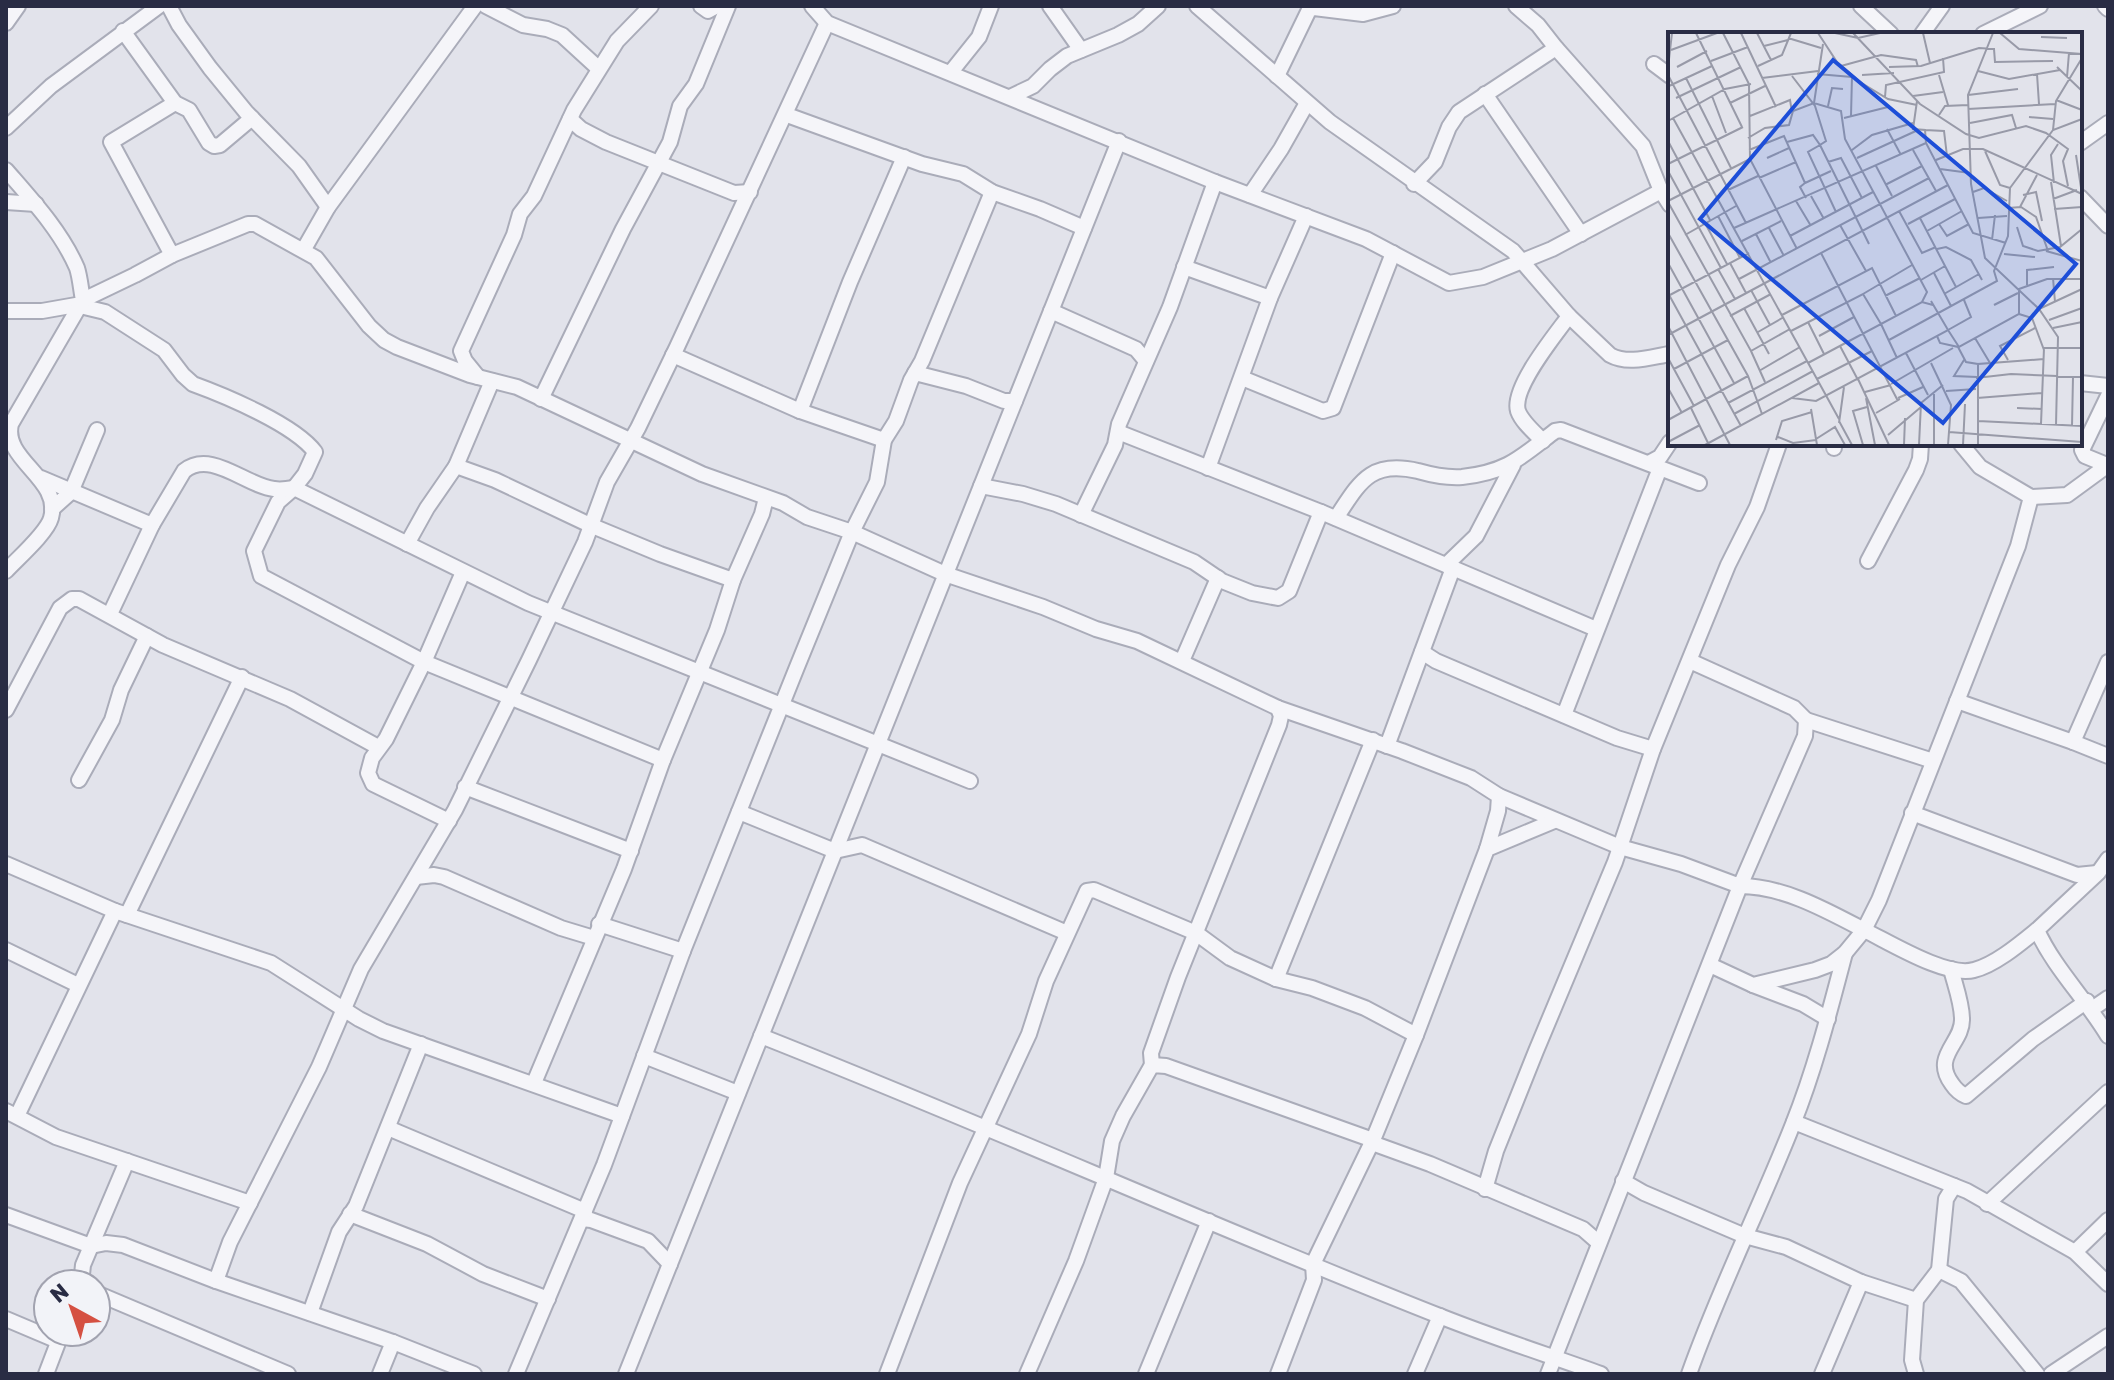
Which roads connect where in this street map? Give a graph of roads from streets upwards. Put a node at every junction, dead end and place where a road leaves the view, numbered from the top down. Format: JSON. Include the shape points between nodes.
{"nodes":[{"id":1,"x":18,"y":6,"type":"edge"},
{"id":2,"x":159,"y":6,"type":"edge"},
{"id":3,"x":169,"y":6,"type":"edge"},
{"id":4,"x":475,"y":6,"type":"edge"},
{"id":5,"x":486,"y":6,"type":"edge"},
{"id":6,"x":651,"y":6,"type":"edge"},
{"id":7,"x":701,"y":6,"type":"edge"},
{"id":8,"x":717,"y":6,"type":"edge"},
{"id":9,"x":728,"y":6,"type":"edge"},
{"id":10,"x":812,"y":6,"type":"edge"},
{"id":11,"x":991,"y":6,"type":"edge"},
{"id":12,"x":1050,"y":6,"type":"edge"},
{"id":13,"x":1158,"y":6,"type":"edge"},
{"id":14,"x":1197,"y":6,"type":"edge"},
{"id":15,"x":1393,"y":6,"type":"edge"},
{"id":16,"x":1516,"y":6,"type":"edge"},
{"id":17,"x":1529,"y":6,"type":"edge"},
{"id":18,"x":1861,"y":6,"type":"edge"},
{"id":19,"x":1942,"y":6,"type":"edge"},
{"id":20,"x":2040,"y":6,"type":"edge"},
{"id":21,"x":6,"y":23,"type":"edge"},
{"id":22,"x":827,"y":23,"type":"junction"},
{"id":23,"x":1538,"y":25,"type":"junction"},
{"id":24,"x":123,"y":31,"type":"junction"},
{"id":25,"x":1889,"y":32,"type":"edge"},
{"id":26,"x":1923,"y":32,"type":"edge"},
{"id":27,"x":1987,"y":32,"type":"edge"},
{"id":28,"x":1556,"y":48,"type":"junction"},
{"id":29,"x":1081,"y":50,"type":"junction"},
{"id":30,"x":1654,"y":64,"type":"dead end"},
{"id":31,"x":598,"y":68,"type":"junction"},
{"id":32,"x":951,"y":72,"type":"junction"},
{"id":33,"x":1668,"y":74,"type":"edge"},
{"id":34,"x":1277,"y":76,"type":"junction"},
{"id":35,"x":1033,"y":86,"type":"junction"},
{"id":36,"x":1485,"y":94,"type":"junction"},
{"id":37,"x":1010,"y":97,"type":"junction"},
{"id":38,"x":175,"y":103,"type":"junction"},
{"id":39,"x":1307,"y":103,"type":"junction"},
{"id":40,"x":1037,"y":109,"type":"junction"},
{"id":41,"x":787,"y":115,"type":"junction"},
{"id":42,"x":252,"y":118,"type":"junction"},
{"id":43,"x":570,"y":119,"type":"junction"},
{"id":44,"x":2108,"y":123,"type":"edge"},
{"id":45,"x":6,"y":128,"type":"edge"},
{"id":46,"x":1119,"y":141,"type":"junction"},
{"id":47,"x":2082,"y":142,"type":"edge"},
{"id":48,"x":904,"y":157,"type":"junction"},
{"id":49,"x":660,"y":162,"type":"junction"},
{"id":50,"x":6,"y":170,"type":"edge"},
{"id":51,"x":1215,"y":182,"type":"junction"},
{"id":52,"x":1414,"y":184,"type":"junction"},
{"id":53,"x":1661,"y":191,"type":"junction"},
{"id":54,"x":750,"y":192,"type":"junction"},
{"id":55,"x":992,"y":192,"type":"junction"},
{"id":56,"x":734,"y":193,"type":"junction"},
{"id":57,"x":1250,"y":195,"type":"junction"},
{"id":58,"x":2082,"y":199,"type":"edge"},
{"id":59,"x":6,"y":202,"type":"edge"},
{"id":60,"x":1668,"y":202,"type":"edge"},
{"id":61,"x":36,"y":204,"type":"junction"},
{"id":62,"x":328,"y":207,"type":"junction"},
{"id":63,"x":743,"y":207,"type":"junction"},
{"id":64,"x":1306,"y":216,"type":"junction"},
{"id":65,"x":2108,"y":226,"type":"edge"},
{"id":66,"x":1084,"y":228,"type":"junction"},
{"id":67,"x":1581,"y":234,"type":"junction"},
{"id":68,"x":304,"y":249,"type":"junction"},
{"id":69,"x":1393,"y":253,"type":"junction"},
{"id":70,"x":172,"y":255,"type":"junction"},
{"id":71,"x":1522,"y":261,"type":"junction"},
{"id":72,"x":1184,"y":267,"type":"junction"},
{"id":73,"x":100,"y":292,"type":"junction"},
{"id":74,"x":1270,"y":298,"type":"junction"},
{"id":75,"x":81,"y":303,"type":"junction"},
{"id":76,"x":6,"y":311,"type":"edge"},
{"id":77,"x":1051,"y":311,"type":"junction"},
{"id":78,"x":105,"y":312,"type":"junction"},
{"id":79,"x":1569,"y":316,"type":"junction"},
{"id":80,"x":1153,"y":345,"type":"junction"},
{"id":81,"x":1136,"y":349,"type":"junction"},
{"id":82,"x":461,"y":351,"type":"junction"},
{"id":83,"x":1668,"y":354,"type":"edge"},
{"id":84,"x":673,"y":355,"type":"junction"},
{"id":85,"x":1146,"y":361,"type":"junction"},
{"id":86,"x":438,"y":363,"type":"junction"},
{"id":87,"x":915,"y":373,"type":"junction"},
{"id":88,"x":1242,"y":378,"type":"junction"},
{"id":89,"x":485,"y":379,"type":"junction"},
{"id":90,"x":2082,"y":383,"type":"edge"},
{"id":91,"x":2108,"y":386,"type":"edge"},
{"id":92,"x":2108,"y":396,"type":"edge"},
{"id":93,"x":541,"y":399,"type":"junction"},
{"id":94,"x":1010,"y":405,"type":"junction"},
{"id":95,"x":800,"y":411,"type":"junction"},
{"id":96,"x":97,"y":430,"type":"dead end"},
{"id":97,"x":1118,"y":432,"type":"junction"},
{"id":98,"x":8,"y":435,"type":"edge"},
{"id":99,"x":884,"y":440,"type":"junction"},
{"id":100,"x":631,"y":441,"type":"junction"},
{"id":101,"x":1543,"y":441,"type":"junction"},
{"id":102,"x":1668,"y":445,"type":"edge"},
{"id":103,"x":1778,"y":446,"type":"edge"},
{"id":104,"x":1921,"y":446,"type":"edge"},
{"id":105,"x":1963,"y":446,"type":"edge"},
{"id":106,"x":1513,"y":465,"type":"junction"},
{"id":107,"x":2108,"y":465,"type":"edge"},
{"id":108,"x":456,"y":466,"type":"junction"},
{"id":109,"x":1655,"y":466,"type":"junction"},
{"id":110,"x":1208,"y":468,"type":"junction"},
{"id":111,"x":41,"y":478,"type":"junction"},
{"id":112,"x":1699,"y":483,"type":"dead end"},
{"id":113,"x":981,"y":486,"type":"junction"},
{"id":114,"x":294,"y":488,"type":"junction"},
{"id":115,"x":71,"y":492,"type":"junction"},
{"id":116,"x":2031,"y":497,"type":"junction"},
{"id":117,"x":766,"y":498,"type":"junction"},
{"id":118,"x":52,"y":509,"type":"junction"},
{"id":119,"x":1321,"y":512,"type":"junction"},
{"id":120,"x":1081,"y":515,"type":"junction"},
{"id":121,"x":1336,"y":518,"type":"junction"},
{"id":122,"x":152,"y":525,"type":"junction"},
{"id":123,"x":590,"y":525,"type":"junction"},
{"id":124,"x":852,"y":532,"type":"junction"},
{"id":125,"x":407,"y":544,"type":"junction"},
{"id":126,"x":1868,"y":561,"type":"dead end"},
{"id":127,"x":1449,"y":566,"type":"junction"},
{"id":128,"x":6,"y":571,"type":"edge"},
{"id":129,"x":463,"y":572,"type":"junction"},
{"id":130,"x":945,"y":574,"type":"junction"},
{"id":131,"x":1218,"y":578,"type":"junction"},
{"id":132,"x":733,"y":580,"type":"junction"},
{"id":133,"x":551,"y":611,"type":"junction"},
{"id":134,"x":110,"y":614,"type":"junction"},
{"id":135,"x":1596,"y":629,"type":"junction"},
{"id":136,"x":147,"y":636,"type":"junction"},
{"id":137,"x":1422,"y":652,"type":"junction"},
{"id":138,"x":1182,"y":661,"type":"junction"},
{"id":139,"x":1690,"y":661,"type":"junction"},
{"id":140,"x":424,"y":662,"type":"junction"},
{"id":141,"x":2108,"y":662,"type":"edge"},
{"id":142,"x":699,"y":672,"type":"junction"},
{"id":143,"x":242,"y":677,"type":"junction"},
{"id":144,"x":509,"y":699,"type":"junction"},
{"id":145,"x":1957,"y":701,"type":"junction"},
{"id":146,"x":782,"y":707,"type":"junction"},
{"id":147,"x":1278,"y":708,"type":"junction"},
{"id":148,"x":6,"y":710,"type":"edge"},
{"id":149,"x":1564,"y":715,"type":"junction"},
{"id":150,"x":1806,"y":720,"type":"junction"},
{"id":151,"x":2073,"y":742,"type":"junction"},
{"id":152,"x":1380,"y":743,"type":"junction"},
{"id":153,"x":879,"y":744,"type":"junction"},
{"id":154,"x":378,"y":747,"type":"junction"},
{"id":155,"x":1653,"y":749,"type":"junction"},
{"id":156,"x":2108,"y":756,"type":"edge"},
{"id":157,"x":663,"y":760,"type":"junction"},
{"id":158,"x":1933,"y":761,"type":"junction"},
{"id":159,"x":79,"y":780,"type":"dead end"},
{"id":160,"x":970,"y":781,"type":"dead end"},
{"id":161,"x":465,"y":787,"type":"junction"},
{"id":162,"x":1499,"y":796,"type":"junction"},
{"id":163,"x":739,"y":812,"type":"junction"},
{"id":164,"x":1912,"y":813,"type":"junction"},
{"id":165,"x":449,"y":821,"type":"junction"},
{"id":166,"x":1554,"y":821,"type":"junction"},
{"id":167,"x":1620,"y":847,"type":"junction"},
{"id":168,"x":1487,"y":849,"type":"junction"},
{"id":169,"x":631,"y":851,"type":"junction"},
{"id":170,"x":835,"y":851,"type":"junction"},
{"id":171,"x":2108,"y":859,"type":"edge"},
{"id":172,"x":426,"y":861,"type":"junction"},
{"id":173,"x":6,"y":864,"type":"edge"},
{"id":174,"x":434,"y":875,"type":"junction"},
{"id":175,"x":416,"y":877,"type":"junction"},
{"id":176,"x":2079,"y":883,"type":"junction"},
{"id":177,"x":1740,"y":886,"type":"junction"},
{"id":178,"x":121,"y":913,"type":"junction"},
{"id":179,"x":1864,"y":930,"type":"junction"},
{"id":180,"x":2037,"y":930,"type":"junction"},
{"id":181,"x":596,"y":931,"type":"junction"},
{"id":182,"x":1067,"y":933,"type":"junction"},
{"id":183,"x":1196,"y":933,"type":"junction"},
{"id":184,"x":2014,"y":949,"type":"junction"},
{"id":185,"x":2046,"y":949,"type":"junction"},
{"id":186,"x":6,"y":950,"type":"edge"},
{"id":187,"x":683,"y":951,"type":"junction"},
{"id":188,"x":1845,"y":953,"type":"junction"},
{"id":189,"x":1710,"y":965,"type":"junction"},
{"id":190,"x":1951,"y":969,"type":"junction"},
{"id":191,"x":1276,"y":979,"type":"junction"},
{"id":192,"x":78,"y":985,"type":"junction"},
{"id":193,"x":1753,"y":985,"type":"junction"},
{"id":194,"x":2108,"y":998,"type":"edge"},
{"id":195,"x":2089,"y":1005,"type":"junction"},
{"id":196,"x":343,"y":1010,"type":"junction"},
{"id":197,"x":1828,"y":1019,"type":"junction"},
{"id":198,"x":1416,"y":1035,"type":"junction"},
{"id":199,"x":761,"y":1036,"type":"junction"},
{"id":200,"x":2108,"y":1036,"type":"edge"},
{"id":201,"x":421,"y":1044,"type":"junction"},
{"id":202,"x":644,"y":1056,"type":"junction"},
{"id":203,"x":1159,"y":1066,"type":"junction"},
{"id":204,"x":534,"y":1083,"type":"junction"},
{"id":205,"x":2108,"y":1092,"type":"edge"},
{"id":206,"x":738,"y":1093,"type":"junction"},
{"id":207,"x":12,"y":1114,"type":"edge"},
{"id":208,"x":622,"y":1116,"type":"junction"},
{"id":209,"x":1794,"y":1122,"type":"junction"},
{"id":210,"x":388,"y":1128,"type":"junction"},
{"id":211,"x":985,"y":1128,"type":"junction"},
{"id":212,"x":1372,"y":1142,"type":"junction"},
{"id":213,"x":127,"y":1161,"type":"junction"},
{"id":214,"x":1106,"y":1178,"type":"junction"},
{"id":215,"x":1623,"y":1181,"type":"junction"},
{"id":216,"x":1954,"y":1186,"type":"junction"},
{"id":217,"x":1485,"y":1189,"type":"junction"},
{"id":218,"x":1644,"y":1193,"type":"junction"},
{"id":219,"x":1617,"y":1197,"type":"junction"},
{"id":220,"x":250,"y":1203,"type":"junction"},
{"id":221,"x":1987,"y":1204,"type":"junction"},
{"id":222,"x":350,"y":1214,"type":"junction"},
{"id":223,"x":6,"y":1215,"type":"edge"},
{"id":224,"x":583,"y":1215,"type":"junction"},
{"id":225,"x":1609,"y":1215,"type":"junction"},
{"id":226,"x":2108,"y":1220,"type":"edge"},
{"id":227,"x":1209,"y":1221,"type":"junction"},
{"id":228,"x":1583,"y":1229,"type":"junction"},
{"id":229,"x":1745,"y":1236,"type":"junction"},
{"id":230,"x":1599,"y":1243,"type":"junction"},
{"id":231,"x":91,"y":1246,"type":"junction"},
{"id":232,"x":2075,"y":1252,"type":"junction"},
{"id":233,"x":670,"y":1264,"type":"junction"},
{"id":234,"x":1313,"y":1264,"type":"junction"},
{"id":235,"x":83,"y":1268,"type":"edge"},
{"id":236,"x":1939,"y":1270,"type":"junction"},
{"id":237,"x":216,"y":1281,"type":"junction"},
{"id":238,"x":1861,"y":1282,"type":"junction"},
{"id":239,"x":2108,"y":1284,"type":"edge"},
{"id":240,"x":548,"y":1299,"type":"junction"},
{"id":241,"x":112,"y":1300,"type":"edge"},
{"id":242,"x":1916,"y":1300,"type":"junction"},
{"id":243,"x":310,"y":1313,"type":"junction"},
{"id":244,"x":1440,"y":1316,"type":"junction"},
{"id":245,"x":6,"y":1319,"type":"edge"},
{"id":246,"x":32,"y":1327,"type":"edge"},
{"id":247,"x":2108,"y":1336,"type":"edge"},
{"id":248,"x":393,"y":1342,"type":"junction"},
{"id":249,"x":56,"y":1348,"type":"edge"},
{"id":250,"x":1553,"y":1359,"type":"junction"},
{"id":251,"x":46,"y":1374,"type":"edge"},
{"id":252,"x":288,"y":1374,"type":"edge"},
{"id":253,"x":380,"y":1374,"type":"edge"},
{"id":254,"x":474,"y":1374,"type":"edge"},
{"id":255,"x":516,"y":1374,"type":"edge"},
{"id":256,"x":626,"y":1374,"type":"edge"},
{"id":257,"x":887,"y":1374,"type":"edge"},
{"id":258,"x":1027,"y":1374,"type":"edge"},
{"id":259,"x":1146,"y":1374,"type":"edge"},
{"id":260,"x":1278,"y":1374,"type":"edge"},
{"id":261,"x":1415,"y":1374,"type":"edge"},
{"id":262,"x":1548,"y":1374,"type":"edge"},
{"id":263,"x":1601,"y":1374,"type":"edge"},
{"id":264,"x":1689,"y":1374,"type":"edge"},
{"id":265,"x":1822,"y":1374,"type":"edge"},
{"id":266,"x":1916,"y":1374,"type":"edge"},
{"id":267,"x":2037,"y":1374,"type":"edge"},
{"id":268,"x":2051,"y":1374,"type":"edge"}],
"edges":[{"from":1,"to":21,"type":"street"},
{"from":2,"to":24,"type":"street"},
{"from":3,"to":42,"type":"street"},
{"from":4,"to":62,"type":"street"},
{"from":5,"to":31,"type":"street","via":[[523,25],[562,35]]},
{"from":6,"to":31,"type":"street"},
{"from":7,"to":8,"type":"street","via":[[708,11]]},
{"from":9,"to":49,"type":"street","via":[[704,68],[680,106]]},
{"from":10,"to":22,"type":"street"},
{"from":11,"to":32,"type":"street","via":[[979,37]]},
{"from":12,"to":29,"type":"street"},
{"from":13,"to":29,"type":"street","via":[[1138,24]]},
{"from":14,"to":34,"type":"street"},
{"from":15,"to":34,"type":"street","via":[[1363,14],[1309,10]]},
{"from":16,"to":23,"type":"street"},
{"from":17,"to":23,"type":"street"},
{"from":18,"to":25,"type":"street"},
{"from":19,"to":26,"type":"street"},
{"from":20,"to":27,"type":"street"},
{"from":22,"to":32,"type":"street"},
{"from":22,"to":41,"type":"street"},
{"from":23,"to":28,"type":"street"},
{"from":24,"to":38,"type":"street"},
{"from":24,"to":45,"type":"street"},
{"from":28,"to":36,"type":"street"},
{"from":28,"to":53,"type":"street","via":[[1643,146]]},
{"from":29,"to":35,"type":"street"},
{"from":30,"to":33,"type":"street"},
{"from":31,"to":43,"type":"street"},
{"from":32,"to":37,"type":"street"},
{"from":34,"to":39,"type":"street"},
{"from":35,"to":37,"type":"street"},
{"from":35,"to":40,"type":"street"},
{"from":36,"to":52,"type":"street","via":[[1453,118],[1435,162]]},
{"from":36,"to":67,"type":"street"},
{"from":37,"to":40,"type":"street"},
{"from":38,"to":42,"type":"street","via":[[189,110],[214,146]]},
{"from":38,"to":70,"type":"street","via":[[111,142]]},
{"from":39,"to":52,"type":"street"},
{"from":39,"to":57,"type":"street"},
{"from":40,"to":46,"type":"street"},
{"from":41,"to":48,"type":"street"},
{"from":41,"to":54,"type":"street"},
{"from":42,"to":62,"type":"street","via":[[299,166]]},
{"from":43,"to":49,"type":"street","via":[[606,142]]},
{"from":43,"to":82,"type":"street","via":[[534,196],[520,214]]},
{"from":44,"to":47,"type":"street"},
{"from":46,"to":51,"type":"street"},
{"from":46,"to":66,"type":"street"},
{"from":48,"to":55,"type":"street","via":[[963,174]]},
{"from":48,"to":95,"type":"street"},
{"from":49,"to":56,"type":"street"},
{"from":49,"to":93,"type":"street"},
{"from":50,"to":61,"type":"street"},
{"from":51,"to":57,"type":"street"},
{"from":51,"to":72,"type":"street"},
{"from":52,"to":71,"type":"street"},
{"from":53,"to":60,"type":"street"},
{"from":53,"to":67,"type":"street"},
{"from":54,"to":56,"type":"street"},
{"from":54,"to":63,"type":"street"},
{"from":55,"to":66,"type":"street"},
{"from":55,"to":87,"type":"street"},
{"from":56,"to":63,"type":"street"},
{"from":57,"to":64,"type":"street"},
{"from":58,"to":65,"type":"street"},
{"from":59,"to":61,"type":"street"},
{"from":61,"to":75,"type":"street","via":[[78,271]]},
{"from":62,"to":68,"type":"street"},
{"from":63,"to":84,"type":"street"},
{"from":64,"to":69,"type":"street"},
{"from":64,"to":74,"type":"street"},
{"from":66,"to":77,"type":"street"},
{"from":67,"to":71,"type":"street"},
{"from":68,"to":70,"type":"street","via":[[248,224]]},
{"from":68,"to":86,"type":"street","via":[[324,265],[379,336]]},
{"from":69,"to":71,"type":"street","via":[[1449,283],[1483,277]]},
{"from":69,"to":88,"type":"street","via":[[1333,408],[1323,411]]},
{"from":70,"to":73,"type":"street"},
{"from":71,"to":79,"type":"street"},
{"from":72,"to":74,"type":"street"},
{"from":72,"to":80,"type":"street"},
{"from":73,"to":75,"type":"street"},
{"from":73,"to":78,"type":"street"},
{"from":74,"to":88,"type":"street"},
{"from":75,"to":76,"type":"street"},
{"from":75,"to":78,"type":"street"},
{"from":75,"to":98,"type":"street"},
{"from":77,"to":81,"type":"street"},
{"from":77,"to":94,"type":"street"},
{"from":78,"to":114,"type":"street","via":[[157,344],[193,384],[289,428],[310,445],[315,452]]},
{"from":79,"to":83,"type":"street","via":[[1618,360]]},
{"from":79,"to":101,"type":"street","via":[[1542,352],[1517,406]]},
{"from":80,"to":81,"type":"street"},
{"from":80,"to":85,"type":"street"},
{"from":81,"to":85,"type":"street"},
{"from":82,"to":86,"type":"street"},
{"from":82,"to":89,"type":"street"},
{"from":84,"to":95,"type":"street"},
{"from":84,"to":100,"type":"street"},
{"from":85,"to":97,"type":"street"},
{"from":86,"to":89,"type":"street"},
{"from":87,"to":94,"type":"street"},
{"from":87,"to":99,"type":"street"},
{"from":88,"to":110,"type":"street"},
{"from":89,"to":93,"type":"street"},
{"from":89,"to":108,"type":"street"},
{"from":90,"to":91,"type":"street"},
{"from":92,"to":107,"type":"street","via":[[2082,450]]},
{"from":93,"to":100,"type":"street"},
{"from":94,"to":113,"type":"street"},
{"from":95,"to":99,"type":"street"},
{"from":96,"to":115,"type":"street"},
{"from":97,"to":110,"type":"street"},
{"from":97,"to":120,"type":"street"},
{"from":98,"to":111,"type":"street"},
{"from":99,"to":124,"type":"street","via":[[877,482]]},
{"from":100,"to":117,"type":"street"},
{"from":100,"to":123,"type":"street"},
{"from":101,"to":106,"type":"street"},
{"from":101,"to":109,"type":"street","via":[[1555,431],[1570,431]]},
{"from":102,"to":109,"type":"street"},
{"from":103,"to":139,"type":"street"},
{"from":104,"to":126,"type":"street","via":[[1916,470]]},
{"from":105,"to":116,"type":"street","via":[[1980,467]]},
{"from":106,"to":121,"type":"street","via":[[1460,477],[1382,469],[1368,475]]},
{"from":106,"to":127,"type":"street","via":[[1476,536]]},
{"from":107,"to":116,"type":"street","via":[[2067,495]]},
{"from":108,"to":123,"type":"street"},
{"from":108,"to":125,"type":"street"},
{"from":109,"to":112,"type":"street"},
{"from":109,"to":135,"type":"street"},
{"from":110,"to":119,"type":"street"},
{"from":111,"to":115,"type":"street"},
{"from":111,"to":118,"type":"street"},
{"from":113,"to":120,"type":"street","via":[[1036,497]]},
{"from":113,"to":130,"type":"street"},
{"from":114,"to":122,"type":"street","via":[[274,489],[215,465],[198,464],[184,471]]},
{"from":114,"to":125,"type":"street"},
{"from":114,"to":140,"type":"street","via":[[278,502],[254,551],[261,576]]},
{"from":115,"to":118,"type":"street"},
{"from":115,"to":122,"type":"street"},
{"from":116,"to":145,"type":"street","via":[[2018,546]]},
{"from":117,"to":124,"type":"street"},
{"from":117,"to":132,"type":"street"},
{"from":118,"to":128,"type":"street","via":[[46,528]]},
{"from":119,"to":121,"type":"street"},
{"from":119,"to":131,"type":"street","via":[[1284,596],[1252,593]]},
{"from":120,"to":131,"type":"street","via":[[1194,562]]},
{"from":121,"to":127,"type":"street"},
{"from":122,"to":134,"type":"street"},
{"from":123,"to":132,"type":"street"},
{"from":123,"to":133,"type":"street"},
{"from":124,"to":130,"type":"street"},
{"from":124,"to":146,"type":"street"},
{"from":125,"to":129,"type":"street"},
{"from":127,"to":135,"type":"street"},
{"from":127,"to":137,"type":"street"},
{"from":129,"to":133,"type":"street"},
{"from":129,"to":140,"type":"street"},
{"from":130,"to":138,"type":"street"},
{"from":130,"to":153,"type":"street"},
{"from":131,"to":138,"type":"street"},
{"from":132,"to":142,"type":"street"},
{"from":133,"to":142,"type":"street"},
{"from":133,"to":144,"type":"street"},
{"from":134,"to":136,"type":"street"},
{"from":134,"to":148,"type":"street","via":[[79,599],[66,603]]},
{"from":135,"to":149,"type":"street"},
{"from":136,"to":143,"type":"street"},
{"from":136,"to":159,"type":"street","via":[[112,720]]},
{"from":137,"to":149,"type":"street"},
{"from":137,"to":152,"type":"street"},
{"from":138,"to":147,"type":"street"},
{"from":139,"to":150,"type":"street","via":[[1794,708]]},
{"from":139,"to":155,"type":"street"},
{"from":140,"to":144,"type":"street"},
{"from":140,"to":154,"type":"street"},
{"from":141,"to":151,"type":"street"},
{"from":142,"to":146,"type":"street"},
{"from":142,"to":157,"type":"street"},
{"from":143,"to":154,"type":"street"},
{"from":143,"to":178,"type":"street"},
{"from":144,"to":157,"type":"street"},
{"from":144,"to":161,"type":"street"},
{"from":145,"to":151,"type":"street"},
{"from":145,"to":158,"type":"street"},
{"from":146,"to":153,"type":"street"},
{"from":146,"to":163,"type":"street"},
{"from":147,"to":152,"type":"street"},
{"from":147,"to":183,"type":"street","via":[[1279,725]]},
{"from":149,"to":155,"type":"street"},
{"from":150,"to":158,"type":"street"},
{"from":150,"to":177,"type":"street","via":[[1805,736]]},
{"from":151,"to":156,"type":"street"},
{"from":152,"to":162,"type":"street","via":[[1471,778]]},
{"from":152,"to":191,"type":"street"},
{"from":153,"to":160,"type":"street"},
{"from":153,"to":170,"type":"street"},
{"from":154,"to":165,"type":"street","via":[[369,766],[373,784]]},
{"from":155,"to":167,"type":"street"},
{"from":157,"to":169,"type":"street"},
{"from":158,"to":164,"type":"street"},
{"from":161,"to":165,"type":"street"},
{"from":161,"to":169,"type":"street"},
{"from":162,"to":166,"type":"street"},
{"from":162,"to":168,"type":"street"},
{"from":163,"to":170,"type":"street"},
{"from":163,"to":187,"type":"street"},
{"from":164,"to":176,"type":"street"},
{"from":164,"to":179,"type":"street"},
{"from":165,"to":172,"type":"street"},
{"from":166,"to":167,"type":"street"},
{"from":166,"to":168,"type":"street"},
{"from":167,"to":177,"type":"street"},
{"from":167,"to":217,"type":"street"},
{"from":168,"to":198,"type":"street"},
{"from":169,"to":181,"type":"street"},
{"from":170,"to":182,"type":"street","via":[[862,845]]},
{"from":170,"to":199,"type":"street"},
{"from":171,"to":176,"type":"street","via":[[2098,873]]},
{"from":172,"to":174,"type":"street"},
{"from":172,"to":175,"type":"street"},
{"from":173,"to":178,"type":"street"},
{"from":174,"to":175,"type":"street"},
{"from":174,"to":181,"type":"street","via":[[561,928]]},
{"from":175,"to":196,"type":"street"},
{"from":176,"to":180,"type":"street"},
{"from":177,"to":179,"type":"street","via":[[1770,889]]},
{"from":177,"to":189,"type":"street"},
{"from":178,"to":192,"type":"street"},
{"from":178,"to":196,"type":"street","via":[[271,963]]},
{"from":179,"to":188,"type":"street"},
{"from":179,"to":190,"type":"street"},
{"from":180,"to":184,"type":"street"},
{"from":180,"to":185,"type":"street"},
{"from":181,"to":187,"type":"street"},
{"from":181,"to":204,"type":"street"},
{"from":182,"to":183,"type":"street","via":[[1083,895],[1094,890]]},
{"from":182,"to":211,"type":"street","via":[[1029,1034]]},
{"from":183,"to":191,"type":"street","via":[[1230,958]]},
{"from":183,"to":203,"type":"street","via":[[1151,1053]]},
{"from":184,"to":185,"type":"street"},
{"from":184,"to":190,"type":"street","via":[[1973,971]]},
{"from":185,"to":195,"type":"street"},
{"from":186,"to":192,"type":"street"},
{"from":187,"to":202,"type":"street"},
{"from":188,"to":193,"type":"street","via":[[1815,970]]},
{"from":188,"to":197,"type":"street"},
{"from":189,"to":193,"type":"street"},
{"from":189,"to":215,"type":"street"},
{"from":190,"to":195,"type":"street","via":[[1962,1028],[1945,1068],[1956,1090],[1966,1096],[2033,1039]]},
{"from":191,"to":198,"type":"street","via":[[1365,1008]]},
{"from":192,"to":207,"type":"street"},
{"from":193,"to":197,"type":"street"},
{"from":194,"to":195,"type":"street"},
{"from":195,"to":200,"type":"street"},
{"from":196,"to":201,"type":"street"},
{"from":196,"to":220,"type":"street"},
{"from":197,"to":209,"type":"street"},
{"from":198,"to":212,"type":"street"},
{"from":199,"to":206,"type":"street"},
{"from":199,"to":211,"type":"street"},
{"from":201,"to":204,"type":"street"},
{"from":201,"to":210,"type":"street"},
{"from":202,"to":206,"type":"street"},
{"from":202,"to":208,"type":"street"},
{"from":203,"to":212,"type":"street"},
{"from":203,"to":214,"type":"street","via":[[1123,1116]]},
{"from":204,"to":208,"type":"street"},
{"from":205,"to":221,"type":"street"},
{"from":206,"to":233,"type":"street"},
{"from":207,"to":213,"type":"street","via":[[56,1137]]},
{"from":208,"to":224,"type":"street"},
{"from":209,"to":216,"type":"street"},
{"from":209,"to":229,"type":"street"},
{"from":210,"to":222,"type":"street"},
{"from":210,"to":224,"type":"street"},
{"from":211,"to":214,"type":"street"},
{"from":211,"to":257,"type":"street"},
{"from":212,"to":217,"type":"street"},
{"from":212,"to":234,"type":"street"},
{"from":213,"to":220,"type":"street"},
{"from":213,"to":231,"type":"street"},
{"from":214,"to":227,"type":"street"},
{"from":214,"to":258,"type":"street"},
{"from":215,"to":218,"type":"street"},
{"from":215,"to":219,"type":"street"},
{"from":216,"to":221,"type":"street"},
{"from":216,"to":236,"type":"street","via":[[1946,1199]]},
{"from":217,"to":228,"type":"street"},
{"from":218,"to":219,"type":"street"},
{"from":218,"to":229,"type":"street"},
{"from":219,"to":225,"type":"street"},
{"from":220,"to":237,"type":"street"},
{"from":221,"to":232,"type":"street"},
{"from":222,"to":240,"type":"street"},
{"from":222,"to":243,"type":"street"},
{"from":223,"to":231,"type":"street"},
{"from":224,"to":233,"type":"street","via":[[648,1241]]},
{"from":224,"to":240,"type":"street"},
{"from":225,"to":228,"type":"street"},
{"from":225,"to":230,"type":"street"},
{"from":226,"to":232,"type":"street"},
{"from":227,"to":234,"type":"street"},
{"from":227,"to":259,"type":"street"},
{"from":228,"to":230,"type":"street"},
{"from":229,"to":238,"type":"street","via":[[1797,1252]]},
{"from":229,"to":264,"type":"street"},
{"from":230,"to":250,"type":"street"},
{"from":231,"to":235,"type":"street"},
{"from":231,"to":237,"type":"street","via":[[123,1245]]},
{"from":232,"to":239,"type":"street"},
{"from":233,"to":256,"type":"street"},
{"from":234,"to":244,"type":"street"},
{"from":234,"to":260,"type":"street","via":[[1314,1280]]},
{"from":236,"to":242,"type":"street"},
{"from":236,"to":267,"type":"street","via":[[1961,1281]]},
{"from":237,"to":243,"type":"street"},
{"from":238,"to":242,"type":"street"},
{"from":238,"to":265,"type":"street"},
{"from":240,"to":255,"type":"street"},
{"from":241,"to":252,"type":"street"},
{"from":242,"to":266,"type":"street"},
{"from":243,"to":248,"type":"street"},
{"from":244,"to":250,"type":"street"},
{"from":244,"to":261,"type":"street"},
{"from":245,"to":246,"type":"street"},
{"from":247,"to":268,"type":"street"},
{"from":248,"to":253,"type":"street"},
{"from":248,"to":254,"type":"street"},
{"from":249,"to":251,"type":"street"},
{"from":250,"to":262,"type":"street"},
{"from":250,"to":263,"type":"street"}]}
